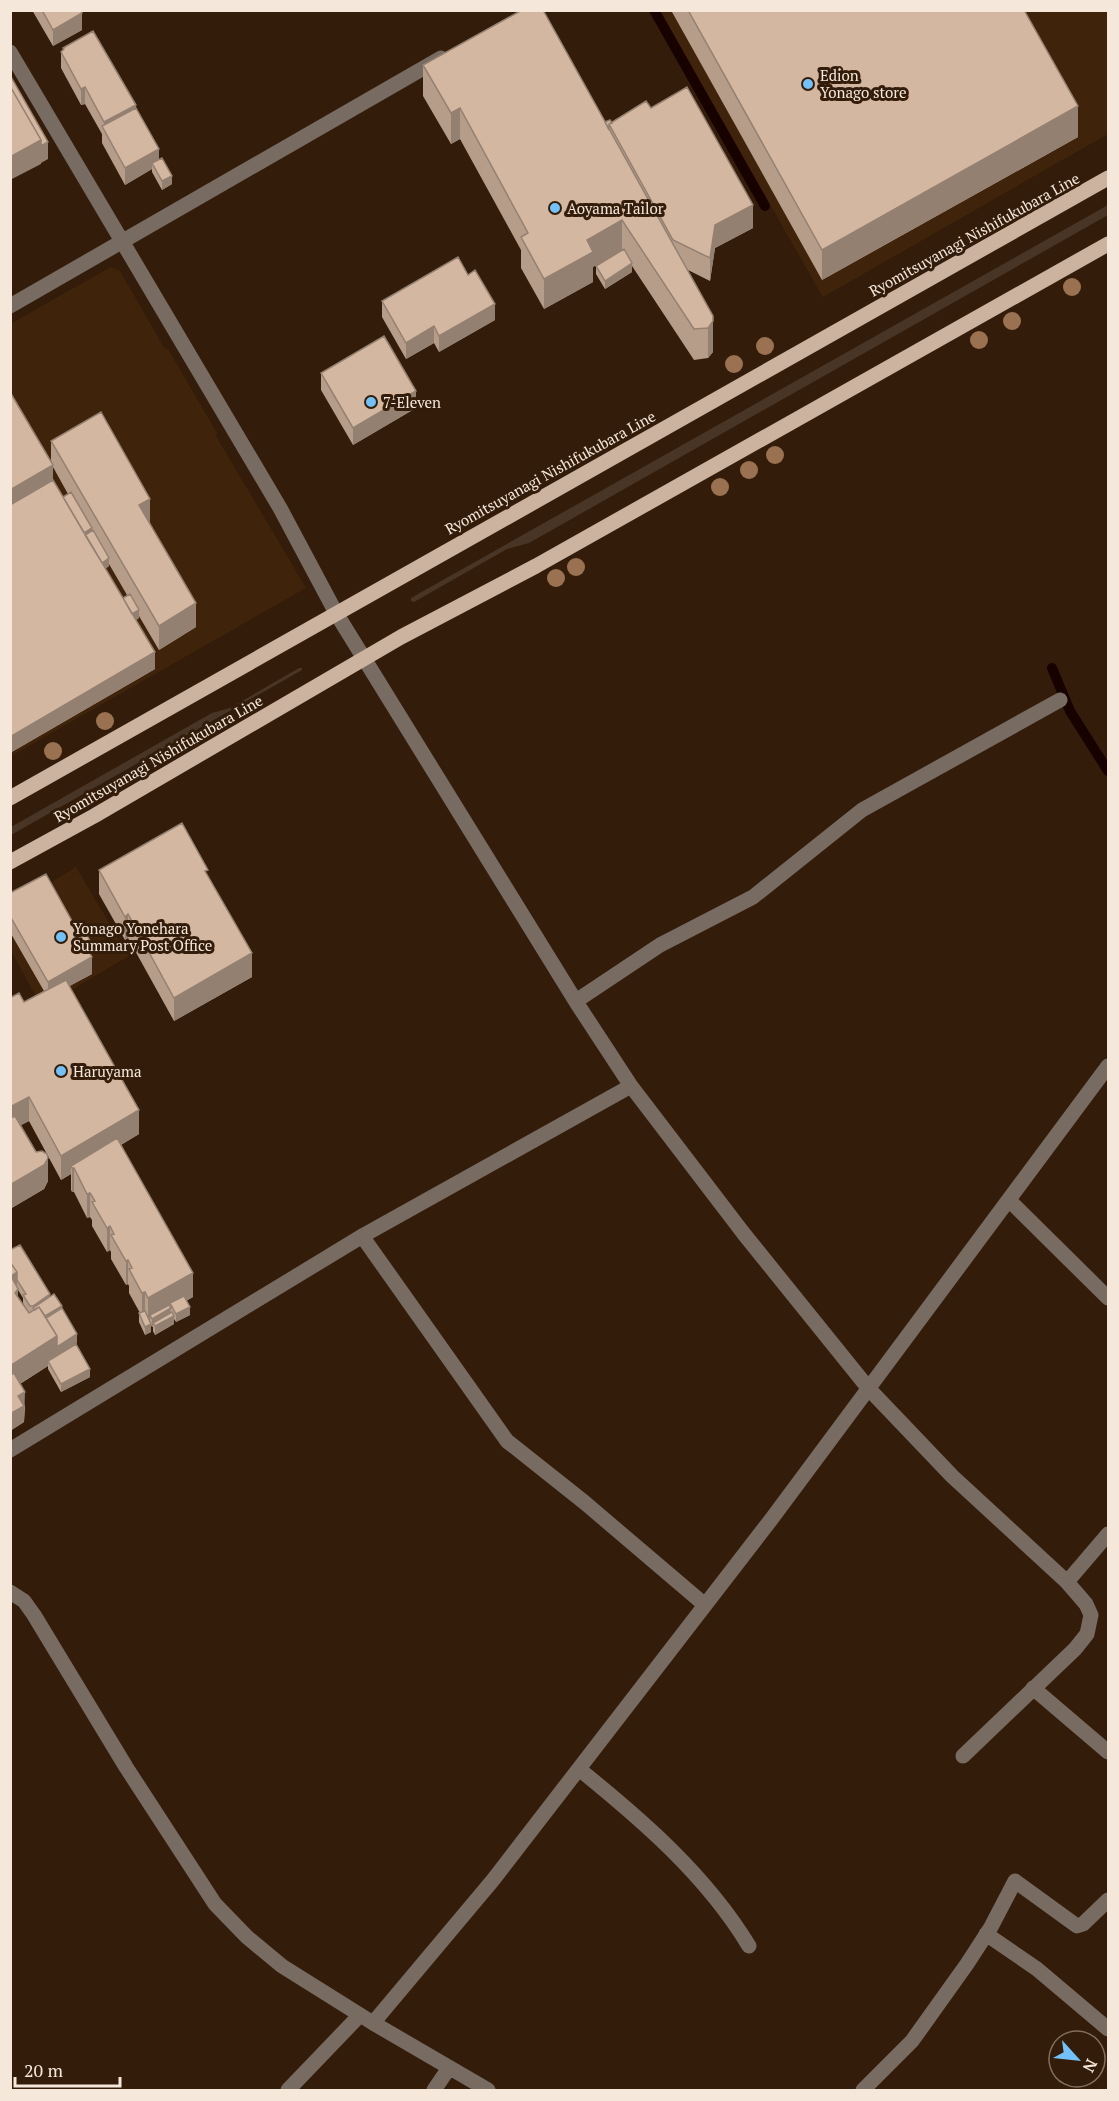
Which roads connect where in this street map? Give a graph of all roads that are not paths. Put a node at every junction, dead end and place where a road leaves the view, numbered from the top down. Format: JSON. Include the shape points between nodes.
{"nodes":[{"id":1,"x":10,"y":52,"type":"edge"},
{"id":2,"x":452,"y":52,"type":"edge"},
{"id":3,"x":1108,"y":178,"type":"edge"},
{"id":4,"x":121,"y":241,"type":"junction"},
{"id":5,"x":1108,"y":244,"type":"edge"},
{"id":6,"x":10,"y":306,"type":"edge"},
{"id":7,"x":336,"y":613,"type":"junction"},
{"id":8,"x":364,"y":658,"type":"junction"},
{"id":9,"x":1060,"y":700,"type":"dead end"},
{"id":10,"x":10,"y":798,"type":"edge"},
{"id":11,"x":10,"y":862,"type":"edge"},
{"id":12,"x":576,"y":1001,"type":"junction"},
{"id":13,"x":1108,"y":1066,"type":"edge"},
{"id":14,"x":631,"y":1086,"type":"junction"},
{"id":15,"x":1009,"y":1200,"type":"junction"},
{"id":16,"x":362,"y":1236,"type":"junction"},
{"id":17,"x":1108,"y":1298,"type":"edge"},
{"id":18,"x":869,"y":1389,"type":"junction"},
{"id":19,"x":10,"y":1450,"type":"edge"},
{"id":20,"x":1108,"y":1534,"type":"edge"},
{"id":21,"x":1067,"y":1582,"type":"junction"},
{"id":22,"x":10,"y":1592,"type":"edge"},
{"id":23,"x":705,"y":1605,"type":"junction"},
{"id":24,"x":1034,"y":1688,"type":"junction"},
{"id":25,"x":1108,"y":1752,"type":"edge"},
{"id":26,"x":963,"y":1756,"type":"dead end"},
{"id":27,"x":579,"y":1769,"type":"junction"},
{"id":28,"x":1108,"y":1900,"type":"edge"},
{"id":29,"x":986,"y":1934,"type":"junction"},
{"id":30,"x":749,"y":1946,"type":"dead end"},
{"id":31,"x":360,"y":2015,"type":"junction"},
{"id":32,"x":373,"y":2023,"type":"junction"},
{"id":33,"x":1108,"y":2030,"type":"edge"},
{"id":34,"x":449,"y":2068,"type":"junction"},
{"id":35,"x":288,"y":2091,"type":"edge"},
{"id":36,"x":434,"y":2091,"type":"edge"},
{"id":37,"x":488,"y":2091,"type":"edge"},
{"id":38,"x":863,"y":2091,"type":"edge"}],
"edges":[{"from":1,"to":4,"type":"street"},
{"from":2,"to":4,"type":"street"},
{"from":3,"to":7,"type":"main road","name":"Ryomitsuyanagi Nishifukubara Line"},
{"from":4,"to":6,"type":"street"},
{"from":4,"to":7,"type":"street","via":[[280,508]]},
{"from":5,"to":8,"type":"main road","name":"Ryomitsuyanagi Nishifukubara Line","via":[[536,566]]},
{"from":7,"to":8,"type":"street"},
{"from":7,"to":10,"type":"main road","name":"Ryomitsuyanagi Nishifukubara Line"},
{"from":8,"to":11,"type":"main road","name":"Ryomitsuyanagi Nishifukubara Line"},
{"from":8,"to":12,"type":"street"},
{"from":9,"to":12,"type":"street","via":[[862,810],[753,897],[660,945]]},
{"from":12,"to":14,"type":"street"},
{"from":13,"to":15,"type":"street"},
{"from":14,"to":16,"type":"street"},
{"from":14,"to":18,"type":"street"},
{"from":15,"to":17,"type":"street"},
{"from":15,"to":18,"type":"street"},
{"from":16,"to":19,"type":"street"},
{"from":16,"to":23,"type":"street","via":[[507,1441]]},
{"from":18,"to":21,"type":"street","via":[[952,1476]]},
{"from":18,"to":23,"type":"street"},
{"from":20,"to":21,"type":"street"},
{"from":21,"to":24,"type":"street","via":[[1091,1615],[1088,1634]]},
{"from":22,"to":31,"type":"street","via":[[24,1601],[34,1615],[215,1904],[282,1966]]},
{"from":23,"to":27,"type":"street"},
{"from":24,"to":25,"type":"street"},
{"from":24,"to":26,"type":"street"},
{"from":27,"to":30,"type":"street","via":[[671,1848]]},
{"from":27,"to":32,"type":"street","via":[[493,1880]]},
{"from":28,"to":29,"type":"street","via":[[1077,1926],[1016,1881]]},
{"from":29,"to":33,"type":"street","via":[[1037,1969]]},
{"from":29,"to":38,"type":"street","via":[[912,2041]]},
{"from":31,"to":32,"type":"street"},
{"from":31,"to":35,"type":"street"},
{"from":32,"to":34,"type":"street"},
{"from":34,"to":36,"type":"street"},
{"from":34,"to":37,"type":"street"}]}
